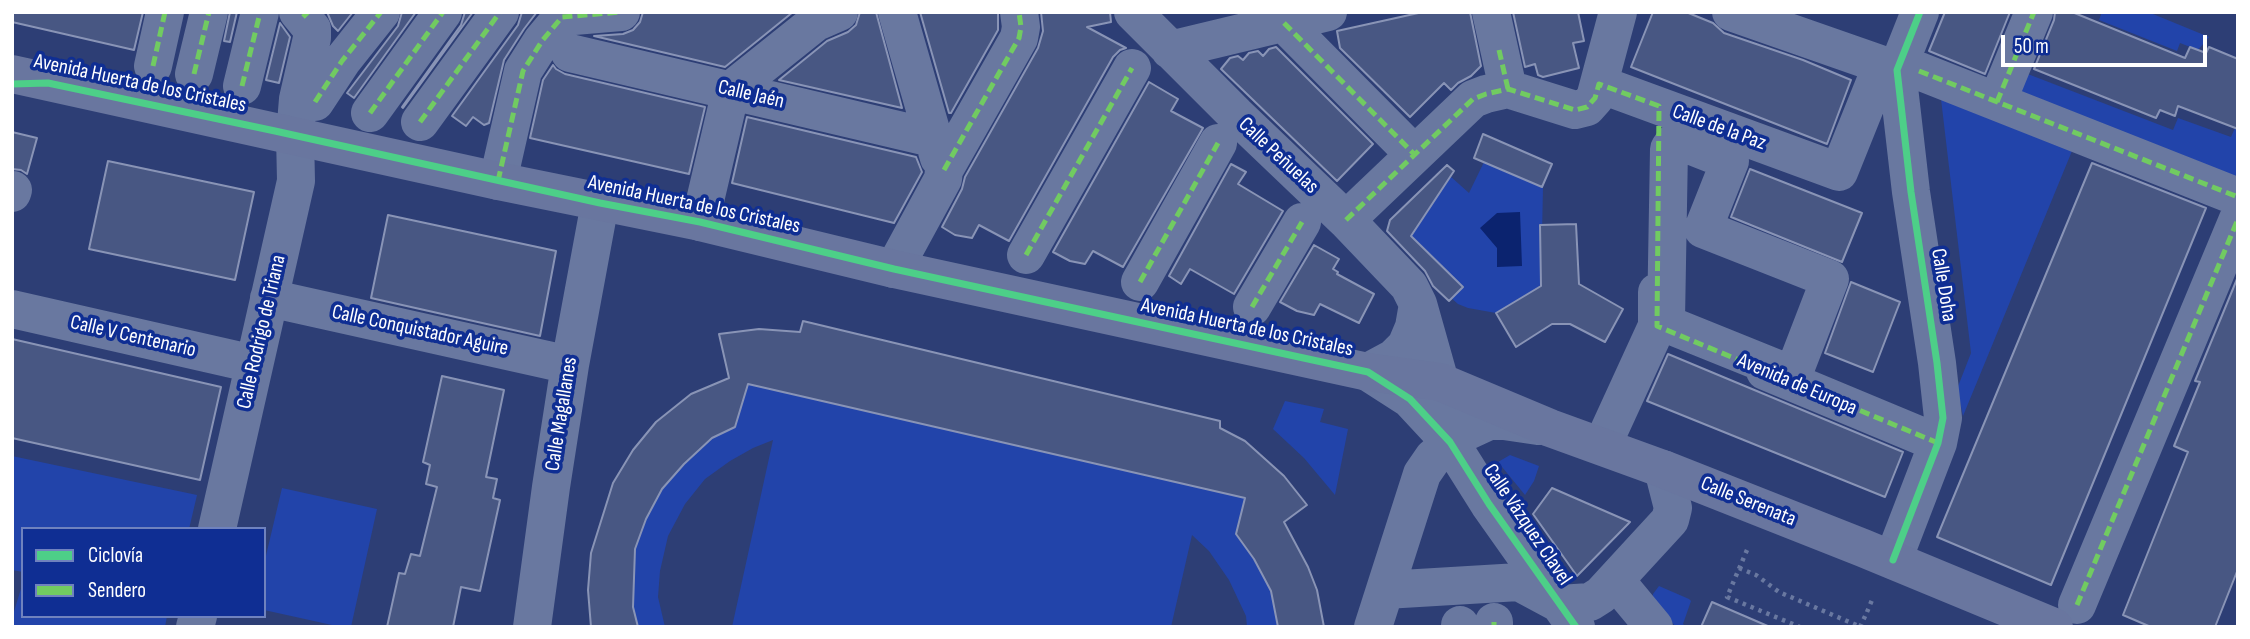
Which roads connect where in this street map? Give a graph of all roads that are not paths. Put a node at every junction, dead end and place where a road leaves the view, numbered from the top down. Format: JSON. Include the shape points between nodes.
{"nodes":[{"id":1,"x":165,"y":12,"type":"edge"},
{"id":2,"x":209,"y":12,"type":"edge"},
{"id":3,"x":381,"y":12,"type":"edge"},
{"id":4,"x":443,"y":12,"type":"edge"},
{"id":5,"x":500,"y":12,"type":"edge"},
{"id":6,"x":621,"y":12,"type":"edge"},
{"id":7,"x":839,"y":12,"type":"edge"},
{"id":8,"x":897,"y":12,"type":"edge"},
{"id":9,"x":1019,"y":12,"type":"edge"},
{"id":10,"x":1132,"y":12,"type":"edge"},
{"id":11,"x":1328,"y":12,"type":"edge"},
{"id":12,"x":1491,"y":12,"type":"edge"},
{"id":13,"x":1618,"y":12,"type":"edge"},
{"id":14,"x":1731,"y":12,"type":"edge"},
{"id":15,"x":1920,"y":12,"type":"edge"},
{"id":16,"x":2034,"y":12,"type":"edge"},
{"id":17,"x":260,"y":13,"type":"edge"},
{"id":18,"x":303,"y":14,"type":"edge"},
{"id":19,"x":1284,"y":23,"type":"junction"},
{"id":20,"x":1170,"y":50,"type":"junction"},
{"id":21,"x":570,"y":53,"type":"dead end"},
{"id":22,"x":12,"y":58,"type":"edge"},
{"id":23,"x":153,"y":66,"type":"dead end"},
{"id":24,"x":1132,"y":68,"type":"dead end"},
{"id":25,"x":1899,"y":69,"type":"junction"},
{"id":26,"x":12,"y":74,"type":"edge"},
{"id":27,"x":194,"y":74,"type":"dead end"},
{"id":28,"x":1599,"y":83,"type":"junction"},
{"id":29,"x":30,"y":84,"type":"edge"},
{"id":30,"x":242,"y":86,"type":"dead end"},
{"id":31,"x":1508,"y":89,"type":"junction"},
{"id":32,"x":731,"y":90,"type":"junction"},
{"id":33,"x":1997,"y":102,"type":"junction"},
{"id":34,"x":315,"y":103,"type":"dead end"},
{"id":35,"x":1659,"y":106,"type":"junction"},
{"id":36,"x":370,"y":113,"type":"dead end"},
{"id":37,"x":420,"y":122,"type":"dead end"},
{"id":38,"x":295,"y":135,"type":"junction"},
{"id":39,"x":1219,"y":143,"type":"dead end"},
{"id":40,"x":938,"y":154,"type":"junction"},
{"id":41,"x":1414,"y":155,"type":"junction"},
{"id":42,"x":1730,"y":161,"type":"joint"},
{"id":43,"x":498,"y":181,"type":"junction"},
{"id":44,"x":2238,"y":197,"type":"edge"},
{"id":45,"x":600,"y":203,"type":"junction"},
{"id":46,"x":2238,"y":219,"type":"edge"},
{"id":47,"x":1346,"y":220,"type":"junction"},
{"id":48,"x":700,"y":222,"type":"junction"},
{"id":49,"x":1302,"y":222,"type":"dead end"},
{"id":50,"x":1026,"y":255,"type":"dead end"},
{"id":51,"x":894,"y":269,"type":"junction"},
{"id":52,"x":1140,"y":282,"type":"dead end"},
{"id":53,"x":270,"y":298,"type":"junction"},
{"id":54,"x":1418,"y":304,"type":"junction"},
{"id":55,"x":1252,"y":307,"type":"dead end"},
{"id":56,"x":12,"y":309,"type":"edge"},
{"id":57,"x":1657,"y":326,"type":"junction"},
{"id":58,"x":254,"y":364,"type":"junction"},
{"id":59,"x":570,"y":365,"type":"junction"},
{"id":60,"x":1368,"y":372,"type":"junction"},
{"id":61,"x":1440,"y":382,"type":"junction"},
{"id":62,"x":1550,"y":428,"type":"junction"},
{"id":63,"x":1450,"y":442,"type":"junction"},
{"id":64,"x":1938,"y":443,"type":"junction"},
{"id":65,"x":1602,"y":446,"type":"junction"},
{"id":66,"x":1663,"y":469,"type":"junction"},
{"id":67,"x":217,"y":527,"type":"edge"},
{"id":68,"x":1893,"y":560,"type":"junction"},
{"id":69,"x":1615,"y":580,"type":"junction"},
{"id":70,"x":1385,"y":590,"type":"junction"},
{"id":71,"x":1568,"y":616,"type":"edge"},
{"id":72,"x":2065,"y":616,"type":"edge"},
{"id":73,"x":532,"y":627,"type":"edge"},
{"id":74,"x":1373,"y":627,"type":"edge"},
{"id":75,"x":1654,"y":627,"type":"edge"}],
"edges":[{"from":1,"to":23,"type":"street"},
{"from":2,"to":27,"type":"street"},
{"from":3,"to":34,"type":"street"},
{"from":4,"to":36,"type":"street"},
{"from":5,"to":37,"type":"street"},
{"from":6,"to":43,"type":"street","via":[[562,17],[549,31],[523,71]]},
{"from":7,"to":32,"type":"street","via":[[816,22]]},
{"from":8,"to":40,"type":"street"},
{"from":9,"to":40,"type":"street","via":[[1019,38]]},
{"from":10,"to":20,"type":"street","name":"Calle Peñuelas"},
{"from":11,"to":19,"type":"street"},
{"from":12,"to":31,"type":"street"},
{"from":13,"to":28,"type":"street"},
{"from":14,"to":25,"type":"street"},
{"from":15,"to":25,"type":"street","name":"Calle Doha"},
{"from":16,"to":33,"type":"street"},
{"from":17,"to":30,"type":"street"},
{"from":18,"to":38,"type":"street","name":"Calle Rodrigo de Triana","via":[[312,38]]},
{"from":19,"to":20,"type":"street"},
{"from":19,"to":41,"type":"street"},
{"from":20,"to":47,"type":"street","name":"Calle Peñuelas"},
{"from":21,"to":32,"type":"street","name":"Calle Jaén"},
{"from":22,"to":29,"type":"street"},
{"from":24,"to":50,"type":"street"},
{"from":25,"to":33,"type":"street"},
{"from":25,"to":35,"type":"street","name":"Calle de la Paz","via":[[1839,172]]},
{"from":25,"to":64,"type":"street","name":"Calle Doha","via":[[1911,192],[1941,387],[1943,418]]},
{"from":26,"to":29,"type":"main road","name":"Avenida Huerta de los Cristales"},
{"from":28,"to":31,"type":"street","via":[[1587,107],[1575,110]]},
{"from":28,"to":35,"type":"street","name":"Calle de la Paz"},
{"from":29,"to":38,"type":"main road","name":"Avenida Huerta de los Cristales"},
{"from":31,"to":41,"type":"street","via":[[1473,100]]},
{"from":32,"to":40,"type":"street","name":"Calle Jaén"},
{"from":32,"to":48,"type":"street"},
{"from":33,"to":44,"type":"street"},
{"from":35,"to":57,"type":"street"},
{"from":38,"to":43,"type":"main road","name":"Avenida Huerta de los Cristales"},
{"from":38,"to":53,"type":"street","name":"Calle Rodrigo de Triana","via":[[296,181]]},
{"from":39,"to":52,"type":"street"},
{"from":40,"to":51,"type":"street","via":[[943,179]]},
{"from":41,"to":47,"type":"street"},
{"from":42,"to":42,"type":"street","via":[[1679,141],[1669,149],[1666,320],[1793,375],[1830,279],[1703,229]]},
{"from":43,"to":45,"type":"main road","name":"Avenida Huerta de los Cristales"},
{"from":45,"to":48,"type":"main road","name":"Avenida Huerta de los Cristales"},
{"from":45,"to":59,"type":"street","name":"Calle Magallanes"},
{"from":46,"to":72,"type":"street"},
{"from":47,"to":54,"type":"street","name":"Calle Peñuelas","via":[[1409,286]]},
{"from":48,"to":51,"type":"main road","name":"Avenida Huerta de los Cristales"},
{"from":49,"to":55,"type":"street"},
{"from":51,"to":60,"type":"main road","name":"Avenida Huerta de los Cristales"},
{"from":53,"to":58,"type":"street","name":"Calle Rodrigo de Triana"},
{"from":53,"to":59,"type":"street","name":"Calle Conquistador Aguire"},
{"from":54,"to":60,"type":"street","via":[[1406,346],[1394,359]]},
{"from":54,"to":61,"type":"street","name":"Calle Peñuelas"},
{"from":56,"to":58,"type":"street","name":"Calle V Centenario"},
{"from":57,"to":64,"type":"street","name":"Avenida de Europa"},
{"from":57,"to":65,"type":"street"},
{"from":58,"to":67,"type":"street","name":"Calle Rodrigo de Triana"},
{"from":59,"to":73,"type":"street","name":"Calle Magallanes"},
{"from":60,"to":61,"type":"main road","name":"Avenida Huerta de los Cristales"},
{"from":60,"to":63,"type":"street","via":[[1410,399]]},
{"from":61,"to":62,"type":"main road","name":"Calle Serenata"},
{"from":61,"to":63,"type":"street","name":"Calle Vázquez Clavel"},
{"from":62,"to":63,"type":"street","via":[[1489,421]]},
{"from":62,"to":65,"type":"main road","name":"Calle Serenata"},
{"from":63,"to":70,"type":"street","via":[[1422,474]]},
{"from":63,"to":71,"type":"street","name":"Calle Vázquez Clavel"},
{"from":64,"to":68,"type":"street","name":"Calle Doha"},
{"from":65,"to":66,"type":"main road","name":"Calle Serenata"},
{"from":66,"to":68,"type":"main road","name":"Calle Serenata"},
{"from":66,"to":69,"type":"street","via":[[1673,508],[1670,520]]},
{"from":68,"to":72,"type":"main road","name":"Calle Serenata"},
{"from":69,"to":71,"type":"street"},
{"from":69,"to":75,"type":"street"},
{"from":70,"to":71,"type":"street","via":[[1518,582]]},
{"from":70,"to":74,"type":"street"}]}
